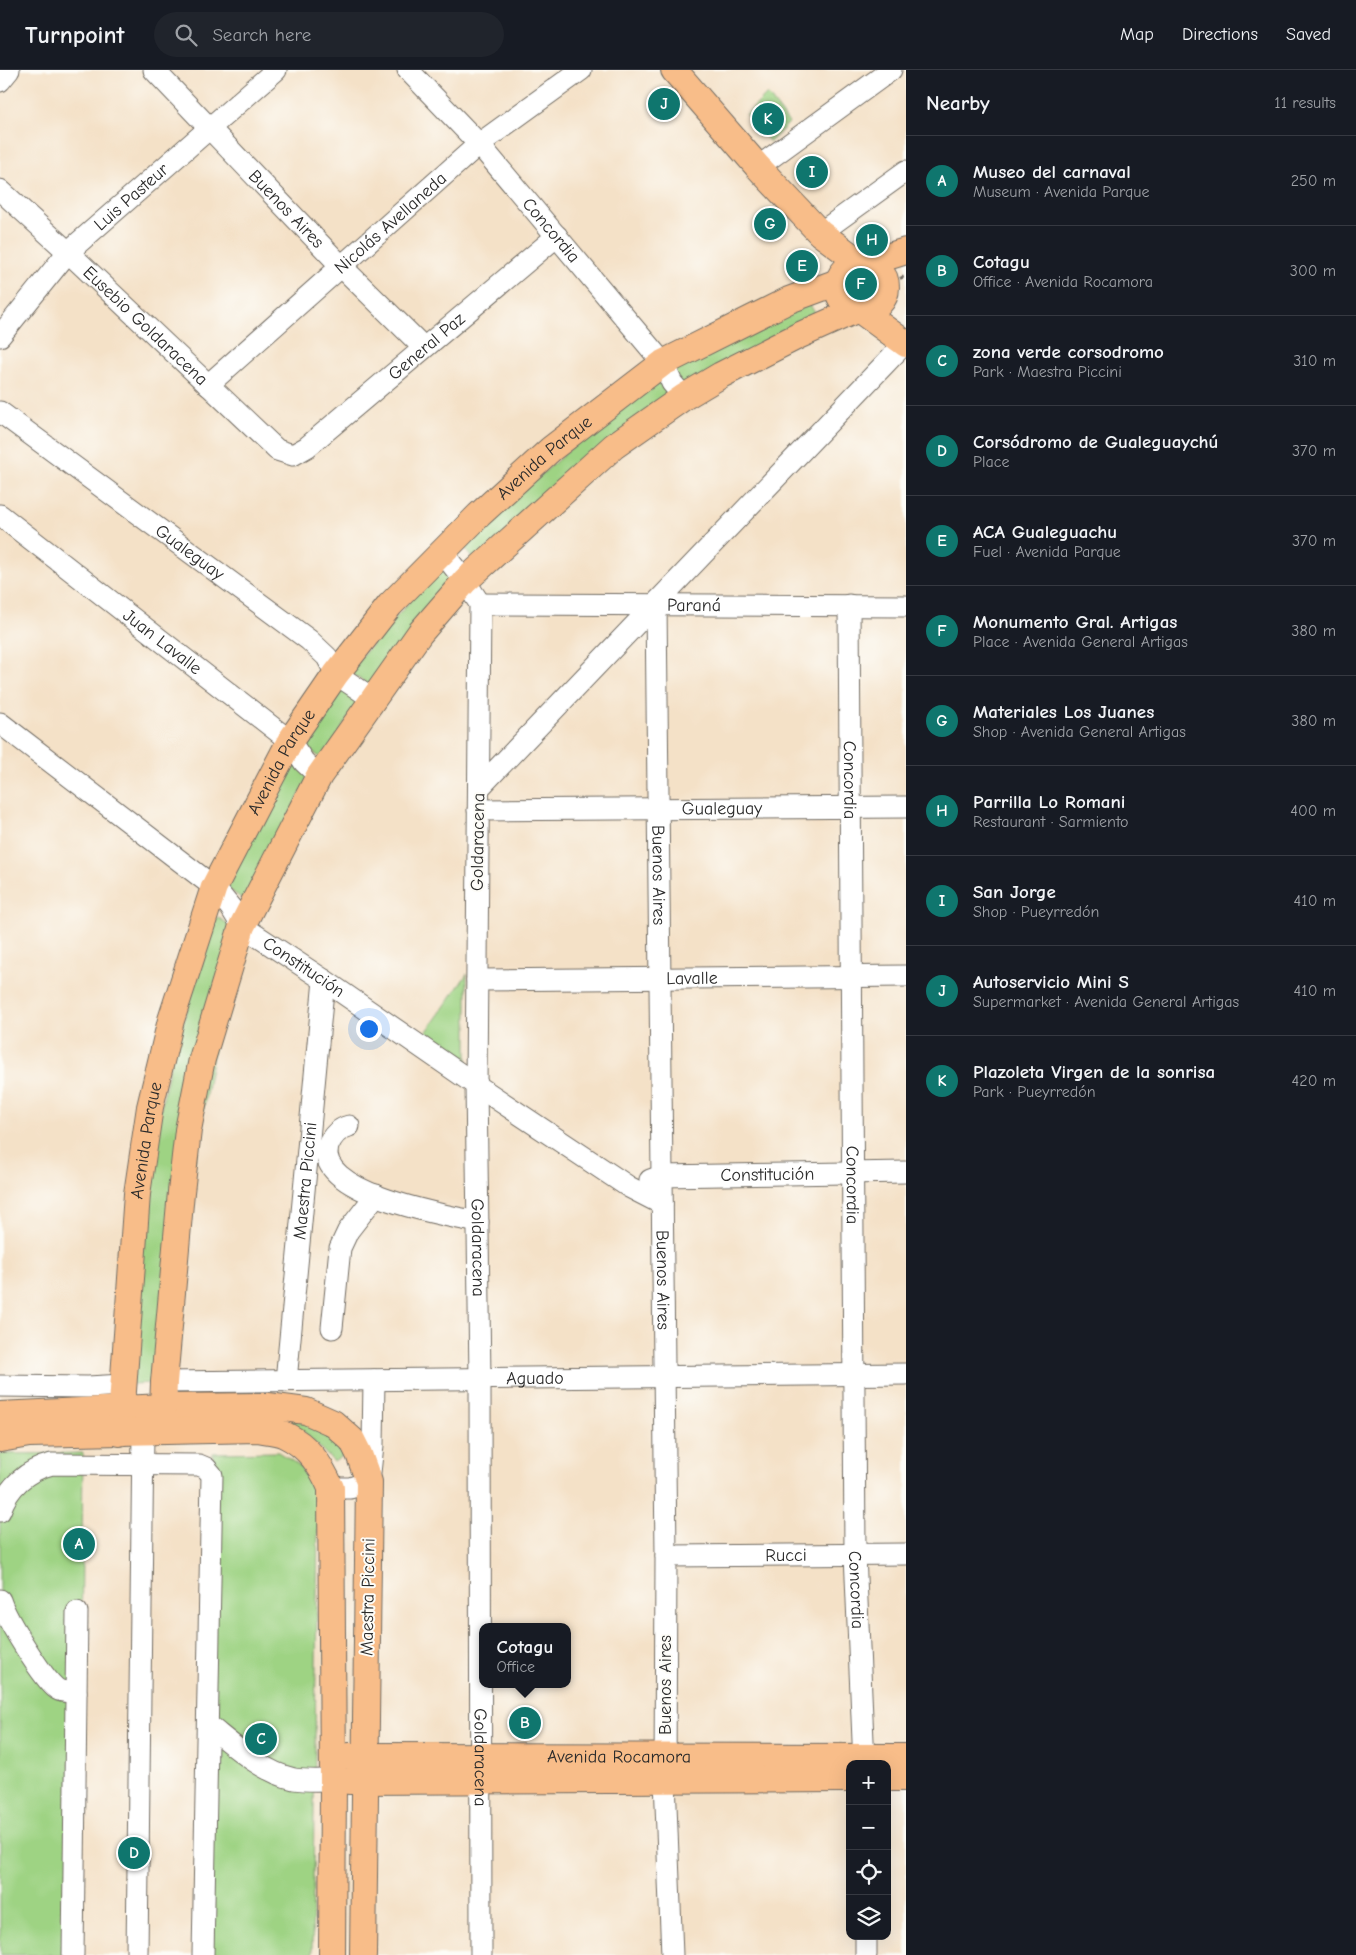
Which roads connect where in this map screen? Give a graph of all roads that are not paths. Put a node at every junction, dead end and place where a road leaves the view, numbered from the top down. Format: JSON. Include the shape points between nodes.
{"nodes":[{"id":1,"x":9,"y":70,"type":"edge"},
{"id":2,"x":154,"y":70,"type":"edge"},
{"id":3,"x":276,"y":70,"type":"edge"},
{"id":4,"x":408,"y":70,"type":"edge"},
{"id":5,"x":581,"y":70,"type":"edge"},
{"id":6,"x":674,"y":70,"type":"edge"},
{"id":7,"x":891,"y":70,"type":"edge"},
{"id":8,"x":0,"y":80,"type":"edge"},
{"id":9,"x":209,"y":128,"type":"junction"},
{"id":10,"x":478,"y":144,"type":"junction"},
{"id":11,"x":758,"y":167,"type":"junction"},
{"id":12,"x":906,"y":171,"type":"edge"},
{"id":13,"x":0,"y":190,"type":"edge"},
{"id":14,"x":820,"y":233,"type":"junction"},
{"id":15,"x":557,"y":236,"type":"junction"},
{"id":16,"x":906,"y":251,"type":"edge"},
{"id":17,"x":68,"y":252,"type":"junction"},
{"id":18,"x":341,"y":266,"type":"junction"},
{"id":19,"x":851,"y":271,"type":"junction"},
{"id":20,"x":893,"y":287,"type":"edge"},
{"id":21,"x":859,"y":311,"type":"junction"},
{"id":22,"x":0,"y":336,"type":"edge"},
{"id":23,"x":906,"y":344,"type":"edge"},
{"id":24,"x":423,"y":347,"type":"junction"},
{"id":25,"x":663,"y":363,"type":"junction"},
{"id":26,"x":208,"y":385,"type":"junction"},
{"id":27,"x":684,"y":397,"type":"junction"},
{"id":28,"x":0,"y":412,"type":"edge"},
{"id":29,"x":293,"y":454,"type":"joint"},
{"id":30,"x":0,"y":516,"type":"edge"},
{"id":31,"x":442,"y":552,"type":"junction"},
{"id":32,"x":465,"y":581,"type":"junction"},
{"id":33,"x":480,"y":604,"type":"junction"},
{"id":34,"x":656,"y":604,"type":"junction"},
{"id":35,"x":849,"y":605,"type":"junction"},
{"id":36,"x":906,"y":606,"type":"edge"},
{"id":37,"x":336,"y":674,"type":"junction"},
{"id":38,"x":373,"y":699,"type":"junction"},
{"id":39,"x":0,"y":723,"type":"edge"},
{"id":40,"x":290,"y":741,"type":"junction"},
{"id":41,"x":319,"y":776,"type":"junction"},
{"id":42,"x":479,"y":788,"type":"junction"},
{"id":43,"x":850,"y":807,"type":"junction"},
{"id":44,"x":906,"y":807,"type":"edge"},
{"id":45,"x":658,"y":809,"type":"junction"},
{"id":46,"x":478,"y":810,"type":"junction"},
{"id":47,"x":214,"y":887,"type":"junction"},
{"id":48,"x":242,"y":926,"type":"junction"},
{"id":49,"x":851,"y":976,"type":"junction"},
{"id":50,"x":906,"y":976,"type":"edge"},
{"id":51,"x":660,"y":979,"type":"junction"},
{"id":52,"x":324,"y":980,"type":"junction"},
{"id":53,"x":477,"y":980,"type":"junction"},
{"id":54,"x":476,"y":1085,"type":"junction"},
{"id":55,"x":349,"y":1126,"type":"dead end"},
{"id":56,"x":906,"y":1172,"type":"edge"},
{"id":57,"x":853,"y":1173,"type":"junction"},
{"id":58,"x":661,"y":1176,"type":"junction"},
{"id":59,"x":629,"y":1187,"type":"junction"},
{"id":60,"x":376,"y":1195,"type":"junction"},
{"id":61,"x":662,"y":1204,"type":"junction"},
{"id":62,"x":478,"y":1222,"type":"junction"},
{"id":63,"x":332,"y":1328,"type":"dead end"},
{"id":64,"x":854,"y":1374,"type":"junction"},
{"id":65,"x":906,"y":1374,"type":"edge"},
{"id":66,"x":664,"y":1377,"type":"junction"},
{"id":67,"x":480,"y":1379,"type":"junction"},
{"id":68,"x":374,"y":1380,"type":"junction"},
{"id":69,"x":286,"y":1381,"type":"junction"},
{"id":70,"x":0,"y":1386,"type":"edge"},
{"id":71,"x":142,"y":1411,"type":"junction"},
{"id":72,"x":0,"y":1415,"type":"edge"},
{"id":73,"x":0,"y":1439,"type":"edge"},
{"id":74,"x":142,"y":1465,"type":"junction"},
{"id":75,"x":369,"y":1482,"type":"junction"},
{"id":76,"x":331,"y":1488,"type":"junction"},
{"id":77,"x":0,"y":1512,"type":"edge"},
{"id":78,"x":855,"y":1554,"type":"junction"},
{"id":79,"x":906,"y":1554,"type":"edge"},
{"id":80,"x":666,"y":1556,"type":"junction"},
{"id":81,"x":2,"y":1611,"type":"edge"},
{"id":82,"x":77,"y":1612,"type":"dead end"},
{"id":83,"x":481,"y":1623,"type":"edge"},
{"id":84,"x":482,"y":1688,"type":"edge"},
{"id":85,"x":76,"y":1692,"type":"junction"},
{"id":86,"x":209,"y":1726,"type":"junction"},
{"id":87,"x":906,"y":1757,"type":"edge"},
{"id":88,"x":859,"y":1760,"type":"edge"},
{"id":89,"x":891,"y":1760,"type":"edge"},
{"id":90,"x":846,"y":1767,"type":"edge"},
{"id":91,"x":333,"y":1768,"type":"junction"},
{"id":92,"x":366,"y":1769,"type":"junction"},
{"id":93,"x":482,"y":1769,"type":"junction"},
{"id":94,"x":665,"y":1769,"type":"junction"},
{"id":95,"x":891,"y":1778,"type":"edge"},
{"id":96,"x":906,"y":1778,"type":"edge"},
{"id":97,"x":866,"y":1940,"type":"edge"},
{"id":98,"x":73,"y":1955,"type":"edge"},
{"id":99,"x":138,"y":1955,"type":"edge"},
{"id":100,"x":203,"y":1955,"type":"edge"},
{"id":101,"x":332,"y":1955,"type":"edge"},
{"id":102,"x":363,"y":1955,"type":"edge"},
{"id":103,"x":481,"y":1955,"type":"edge"},
{"id":104,"x":672,"y":1955,"type":"edge"},
{"id":105,"x":866,"y":1955,"type":"edge"}],
"edges":[{"from":1,"to":8,"type":"street"},
{"from":2,"to":9,"type":"street","name":"Buenos Aires"},
{"from":3,"to":9,"type":"street","name":"Luis Pasteur"},
{"from":4,"to":10,"type":"street","name":"Concordia"},
{"from":5,"to":10,"type":"street","name":"Nicolás Avellaneda"},
{"from":6,"to":11,"type":"main road"},
{"from":7,"to":11,"type":"street"},
{"from":9,"to":17,"type":"street","name":"Luis Pasteur"},
{"from":9,"to":18,"type":"street","name":"Buenos Aires"},
{"from":10,"to":15,"type":"street","name":"Concordia"},
{"from":10,"to":18,"type":"street","name":"Nicolás Avellaneda"},
{"from":11,"to":14,"type":"main road"},
{"from":12,"to":14,"type":"street"},
{"from":13,"to":17,"type":"street","name":"Eusebio Goldaracena"},
{"from":14,"to":19,"type":"main road"},
{"from":15,"to":24,"type":"street","name":"General Paz"},
{"from":15,"to":25,"type":"street","name":"Concordia"},
{"from":16,"to":19,"type":"main road","name":"Avenida Parque"},
{"from":17,"to":22,"type":"street","name":"Luis Pasteur"},
{"from":17,"to":26,"type":"street","name":"Eusebio Goldaracena"},
{"from":18,"to":24,"type":"street","name":"Buenos Aires"},
{"from":18,"to":26,"type":"street","name":"Nicolás Avellaneda"},
{"from":19,"to":20,"type":"main road","via":[[875,266]]},
{"from":19,"to":21,"type":"main road","via":[[840,296],[850,308]]},
{"from":19,"to":25,"type":"main road","name":"Avenida Parque"},
{"from":20,"to":21,"type":"main road","via":[[873,308]]},
{"from":20,"to":23,"type":"main road"},
{"from":21,"to":23,"type":"main road"},
{"from":21,"to":27,"type":"main road","name":"Avenida Parque","via":[[798,336]]},
{"from":23,"to":34,"type":"street"},
{"from":24,"to":29,"type":"street","name":"General Paz","via":[[307,447]]},
{"from":25,"to":27,"type":"street","name":"Concordia","via":[[672,383]]},
{"from":25,"to":31,"type":"main road","name":"Avenida Parque","via":[[551,450]]},
{"from":26,"to":29,"type":"street","name":"Eusebio Goldaracena","via":[[277,450]]},
{"from":27,"to":32,"type":"main road","name":"Avenida Parque","via":[[614,446]]},
{"from":28,"to":37,"type":"street","name":"Gualeguay","via":[[309,640],[327,657]]},
{"from":30,"to":40,"type":"street","name":"Juan Lavalle"},
{"from":31,"to":32,"type":"street"},
{"from":31,"to":37,"type":"main road","name":"Avenida Parque","via":[[390,604]]},
{"from":32,"to":33,"type":"street"},
{"from":32,"to":38,"type":"main road","name":"Avenida Parque","via":[[420,633]]},
{"from":33,"to":34,"type":"street","name":"Paraná"},
{"from":33,"to":42,"type":"street","name":"Goldaracena"},
{"from":34,"to":35,"type":"street","name":"Paraná"},
{"from":34,"to":42,"type":"street"},
{"from":34,"to":45,"type":"street","name":"Buenos Aires"},
{"from":35,"to":36,"type":"street","name":"Paraná"},
{"from":35,"to":43,"type":"street","name":"Concordia"},
{"from":37,"to":38,"type":"street","name":"Gualeguay"},
{"from":37,"to":40,"type":"main road","name":"Avenida Parque"},
{"from":38,"to":41,"type":"main road","name":"Avenida Parque"},
{"from":39,"to":47,"type":"street","name":"Constitución"},
{"from":40,"to":41,"type":"street","name":"Juan Lavalle","via":[[304,762]]},
{"from":40,"to":47,"type":"main road","name":"Avenida Parque"},
{"from":41,"to":48,"type":"main road","name":"Avenida Parque"},
{"from":42,"to":46,"type":"street","name":"Goldaracena"},
{"from":43,"to":44,"type":"street","name":"Gualeguay"},
{"from":43,"to":45,"type":"street","name":"Gualeguay"},
{"from":43,"to":49,"type":"street","name":"Concordia"},
{"from":45,"to":46,"type":"street","name":"Gualeguay"},
{"from":45,"to":51,"type":"street","name":"Buenos Aires"},
{"from":46,"to":53,"type":"street","name":"Goldaracena"},
{"from":47,"to":48,"type":"street","name":"Constitución"},
{"from":47,"to":71,"type":"main road","name":"Avenida Parque","via":[[171,1020],[150,1107],[137,1194]]},
{"from":48,"to":52,"type":"street","name":"Constitución"},
{"from":48,"to":71,"type":"main road","name":"Avenida Parque","via":[[202,1058]]},
{"from":49,"to":50,"type":"street","name":"Lavalle"},
{"from":49,"to":51,"type":"street","name":"Lavalle"},
{"from":49,"to":57,"type":"street","name":"Concordia"},
{"from":51,"to":53,"type":"street","name":"Lavalle"},
{"from":51,"to":58,"type":"street","name":"Buenos Aires"},
{"from":52,"to":54,"type":"street","name":"Constitución"},
{"from":52,"to":69,"type":"street","name":"Maestra Piccini"},
{"from":53,"to":54,"type":"street","name":"Goldaracena"},
{"from":54,"to":59,"type":"street","name":"Constitución"},
{"from":54,"to":62,"type":"street","name":"Goldaracena"},
{"from":55,"to":60,"type":"street","via":[[341,1128],[331,1138],[326,1153],[330,1165],[346,1181]]},
{"from":56,"to":57,"type":"street","name":"Constitución"},
{"from":57,"to":58,"type":"street","name":"Constitución"},
{"from":57,"to":64,"type":"street","name":"Concordia"},
{"from":58,"to":59,"type":"street","name":"Constitución"},
{"from":58,"to":61,"type":"street","name":"Buenos Aires"},
{"from":59,"to":61,"type":"street","name":"Constitución"},
{"from":60,"to":62,"type":"street","via":[[431,1213]]},
{"from":60,"to":63,"type":"street","via":[[348,1231],[340,1248]]},
{"from":61,"to":66,"type":"street","name":"Buenos Aires"},
{"from":62,"to":67,"type":"street","name":"Goldaracena"},
{"from":64,"to":65,"type":"street","name":"Aguado"},
{"from":64,"to":66,"type":"street","name":"Aguado"},
{"from":64,"to":78,"type":"street","name":"Concordia"},
{"from":66,"to":67,"type":"street","name":"Aguado"},
{"from":66,"to":80,"type":"street","name":"Buenos Aires"},
{"from":67,"to":68,"type":"street","name":"Aguado"},
{"from":67,"to":83,"type":"street","name":"Goldaracena"},
{"from":68,"to":69,"type":"street","name":"Aguado"},
{"from":68,"to":75,"type":"street"},
{"from":69,"to":71,"type":"street","name":"Aguado"},
{"from":70,"to":71,"type":"street","name":"Aguado","via":[[88,1387]]},
{"from":71,"to":72,"type":"main road"},
{"from":71,"to":73,"type":"main road"},
{"from":71,"to":74,"type":"street"},
{"from":71,"to":75,"type":"main road","name":"Maestra Piccini","via":[[268,1406],[306,1411],[333,1422],[352,1440]]},
{"from":71,"to":76,"type":"main road","name":"Maestra Piccini","via":[[284,1434],[304,1447],[322,1468]]},
{"from":74,"to":77,"type":"street","via":[[52,1464],[38,1468],[15,1485]]},
{"from":74,"to":86,"type":"street","via":[[199,1465],[212,1475]]},
{"from":74,"to":99,"type":"street"},
{"from":75,"to":76,"type":"street","via":[[350,1488]]},
{"from":75,"to":92,"type":"main road","name":"Maestra Piccini"},
{"from":76,"to":91,"type":"main road","name":"Maestra Piccini"},
{"from":78,"to":79,"type":"street","name":"Rucci"},
{"from":78,"to":80,"type":"street","name":"Rucci"},
{"from":78,"to":88,"type":"street","name":"Concordia"},
{"from":80,"to":94,"type":"street","name":"Buenos Aires"},
{"from":81,"to":85,"type":"street","via":[[44,1675],[58,1690]]},
{"from":82,"to":85,"type":"street"},
{"from":84,"to":93,"type":"street","name":"Goldaracena"},
{"from":85,"to":98,"type":"street"},
{"from":86,"to":91,"type":"street","via":[[266,1767],[295,1779]]},
{"from":86,"to":100,"type":"street"},
{"from":87,"to":89,"type":"main road","name":"Avenida Rocamora"},
{"from":90,"to":94,"type":"main road","name":"Avenida Rocamora"},
{"from":91,"to":92,"type":"main road","name":"Avenida Rocamora"},
{"from":91,"to":101,"type":"main road","name":"Maestra Piccini"},
{"from":92,"to":93,"type":"main road","name":"Avenida Rocamora"},
{"from":92,"to":102,"type":"main road","name":"Maestra Piccini"},
{"from":93,"to":94,"type":"main road","name":"Avenida Rocamora"},
{"from":93,"to":103,"type":"street","name":"Goldaracena"},
{"from":94,"to":104,"type":"street","name":"Buenos Aires"},
{"from":95,"to":96,"type":"main road"},
{"from":97,"to":105,"type":"street"}]}
